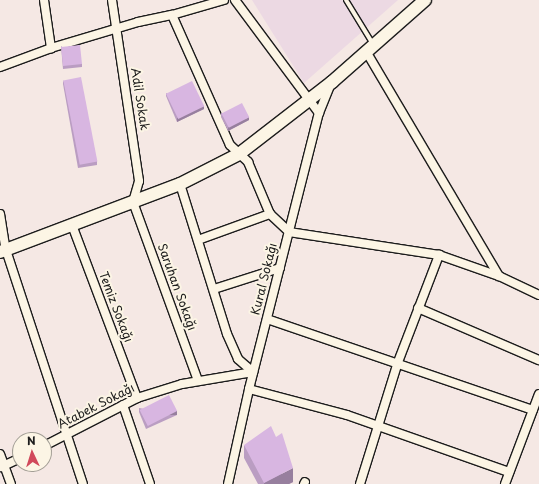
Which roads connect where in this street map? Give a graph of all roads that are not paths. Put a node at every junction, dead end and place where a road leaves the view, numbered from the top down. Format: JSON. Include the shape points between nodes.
{"nodes":[{"id":1,"x":44,"y":0,"type":"edge"},
{"id":2,"x":112,"y":0,"type":"edge"},
{"id":3,"x":224,"y":0,"type":"edge"},
{"id":4,"x":235,"y":0,"type":"edge"},
{"id":5,"x":346,"y":0,"type":"edge"},
{"id":6,"x":425,"y":0,"type":"edge"},
{"id":7,"x":172,"y":15,"type":"junction"},
{"id":8,"x":117,"y":28,"type":"junction"},
{"id":9,"x":51,"y":48,"type":"junction"},
{"id":10,"x":370,"y":49,"type":"junction"},
{"id":11,"x":0,"y":67,"type":"edge"},
{"id":12,"x":332,"y":82,"type":"junction"},
{"id":13,"x":308,"y":101,"type":"junction"},
{"id":14,"x":319,"y":113,"type":"junction"},
{"id":15,"x":240,"y":154,"type":"junction"},
{"id":16,"x":180,"y":184,"type":"junction"},
{"id":17,"x":133,"y":202,"type":"junction"},
{"id":18,"x":0,"y":214,"type":"edge"},
{"id":19,"x":270,"y":214,"type":"junction"},
{"id":20,"x":72,"y":225,"type":"junction"},
{"id":21,"x":289,"y":232,"type":"junction"},
{"id":22,"x":198,"y":240,"type":"junction"},
{"id":23,"x":3,"y":251,"type":"edge"},
{"id":24,"x":440,"y":255,"type":"junction"},
{"id":25,"x":280,"y":268,"type":"junction"},
{"id":26,"x":499,"y":276,"type":"junction"},
{"id":27,"x":214,"y":289,"type":"junction"},
{"id":28,"x":539,"y":295,"type":"edge"},
{"id":29,"x":418,"y":308,"type":"junction"},
{"id":30,"x":267,"y":319,"type":"junction"},
{"id":31,"x":539,"y":360,"type":"edge"},
{"id":32,"x":398,"y":362,"type":"junction"},
{"id":33,"x":253,"y":372,"type":"junction"},
{"id":34,"x":198,"y":381,"type":"junction"},
{"id":35,"x":249,"y":389,"type":"junction"},
{"id":36,"x":539,"y":394,"type":"edge"},
{"id":37,"x":137,"y":398,"type":"junction"},
{"id":38,"x":123,"y":405,"type":"junction"},
{"id":39,"x":533,"y":410,"type":"junction"},
{"id":40,"x":376,"y":426,"type":"junction"},
{"id":41,"x":67,"y":434,"type":"junction"},
{"id":42,"x":52,"y":442,"type":"edge"},
{"id":43,"x":0,"y":454,"type":"edge"},
{"id":44,"x":12,"y":462,"type":"edge"},
{"id":45,"x":2,"y":467,"type":"edge"},
{"id":46,"x":509,"y":472,"type":"junction"},
{"id":47,"x":11,"y":484,"type":"edge"},
{"id":48,"x":83,"y":484,"type":"edge"},
{"id":49,"x":150,"y":484,"type":"edge"},
{"id":50,"x":228,"y":484,"type":"edge"},
{"id":51,"x":360,"y":484,"type":"edge"},
{"id":52,"x":505,"y":484,"type":"edge"}],
"edges":[{"from":1,"to":9,"type":"street"},
{"from":2,"to":8,"type":"street","name":"Adil Sokak"},
{"from":3,"to":7,"type":"street"},
{"from":4,"to":13,"type":"street"},
{"from":5,"to":10,"type":"lane"},
{"from":6,"to":10,"type":"street"},
{"from":7,"to":8,"type":"street"},
{"from":7,"to":15,"type":"street","via":[[230,145]]},
{"from":8,"to":9,"type":"street"},
{"from":8,"to":17,"type":"street","name":"Adil Sokak","via":[[139,181]]},
{"from":9,"to":11,"type":"street"},
{"from":10,"to":12,"type":"street"},
{"from":10,"to":26,"type":"street"},
{"from":12,"to":13,"type":"street"},
{"from":12,"to":14,"type":"street","name":"Kural Sokağı"},
{"from":13,"to":14,"type":"street"},
{"from":13,"to":15,"type":"street"},
{"from":14,"to":21,"type":"street","name":"Kural Sokağı"},
{"from":15,"to":16,"type":"street"},
{"from":15,"to":19,"type":"street","via":[[248,162]]},
{"from":16,"to":17,"type":"street"},
{"from":16,"to":22,"type":"street"},
{"from":17,"to":20,"type":"street"},
{"from":17,"to":34,"type":"street","name":"Saruhan Sokağı"},
{"from":18,"to":23,"type":"street"},
{"from":19,"to":21,"type":"street"},
{"from":19,"to":22,"type":"street"},
{"from":20,"to":23,"type":"street"},
{"from":20,"to":37,"type":"street","name":"Temiz Sokağı"},
{"from":21,"to":24,"type":"street"},
{"from":21,"to":25,"type":"street","name":"Kural Sokağı"},
{"from":22,"to":27,"type":"street"},
{"from":23,"to":41,"type":"street"},
{"from":24,"to":26,"type":"street"},
{"from":24,"to":29,"type":"street"},
{"from":25,"to":27,"type":"street"},
{"from":25,"to":30,"type":"street","name":"Kural Sokağı"},
{"from":26,"to":28,"type":"street"},
{"from":27,"to":33,"type":"street","via":[[227,334],[238,359]]},
{"from":29,"to":31,"type":"street"},
{"from":29,"to":32,"type":"street"},
{"from":30,"to":32,"type":"street"},
{"from":30,"to":33,"type":"street","name":"Kural Sokağı"},
{"from":32,"to":39,"type":"street"},
{"from":32,"to":40,"type":"street"},
{"from":33,"to":34,"type":"street","name":"Atabek Sokağı"},
{"from":33,"to":35,"type":"street","name":"Kural Sokağı"},
{"from":34,"to":37,"type":"street","name":"Atabek Sokağı"},
{"from":35,"to":40,"type":"street","via":[[347,415]]},
{"from":35,"to":50,"type":"street","name":"Kural Sokağı"},
{"from":36,"to":39,"type":"street"},
{"from":37,"to":38,"type":"street","name":"Atabek Sokağı"},
{"from":38,"to":41,"type":"street","name":"Atabek Sokağı"},
{"from":38,"to":49,"type":"street"},
{"from":39,"to":46,"type":"street"},
{"from":40,"to":46,"type":"street"},
{"from":40,"to":51,"type":"street"},
{"from":41,"to":42,"type":"street","name":"Atabek Sokağı"},
{"from":41,"to":48,"type":"street"},
{"from":43,"to":45,"type":"street"},
{"from":44,"to":45,"type":"street"},
{"from":45,"to":47,"type":"street"},
{"from":46,"to":52,"type":"street"}]}
